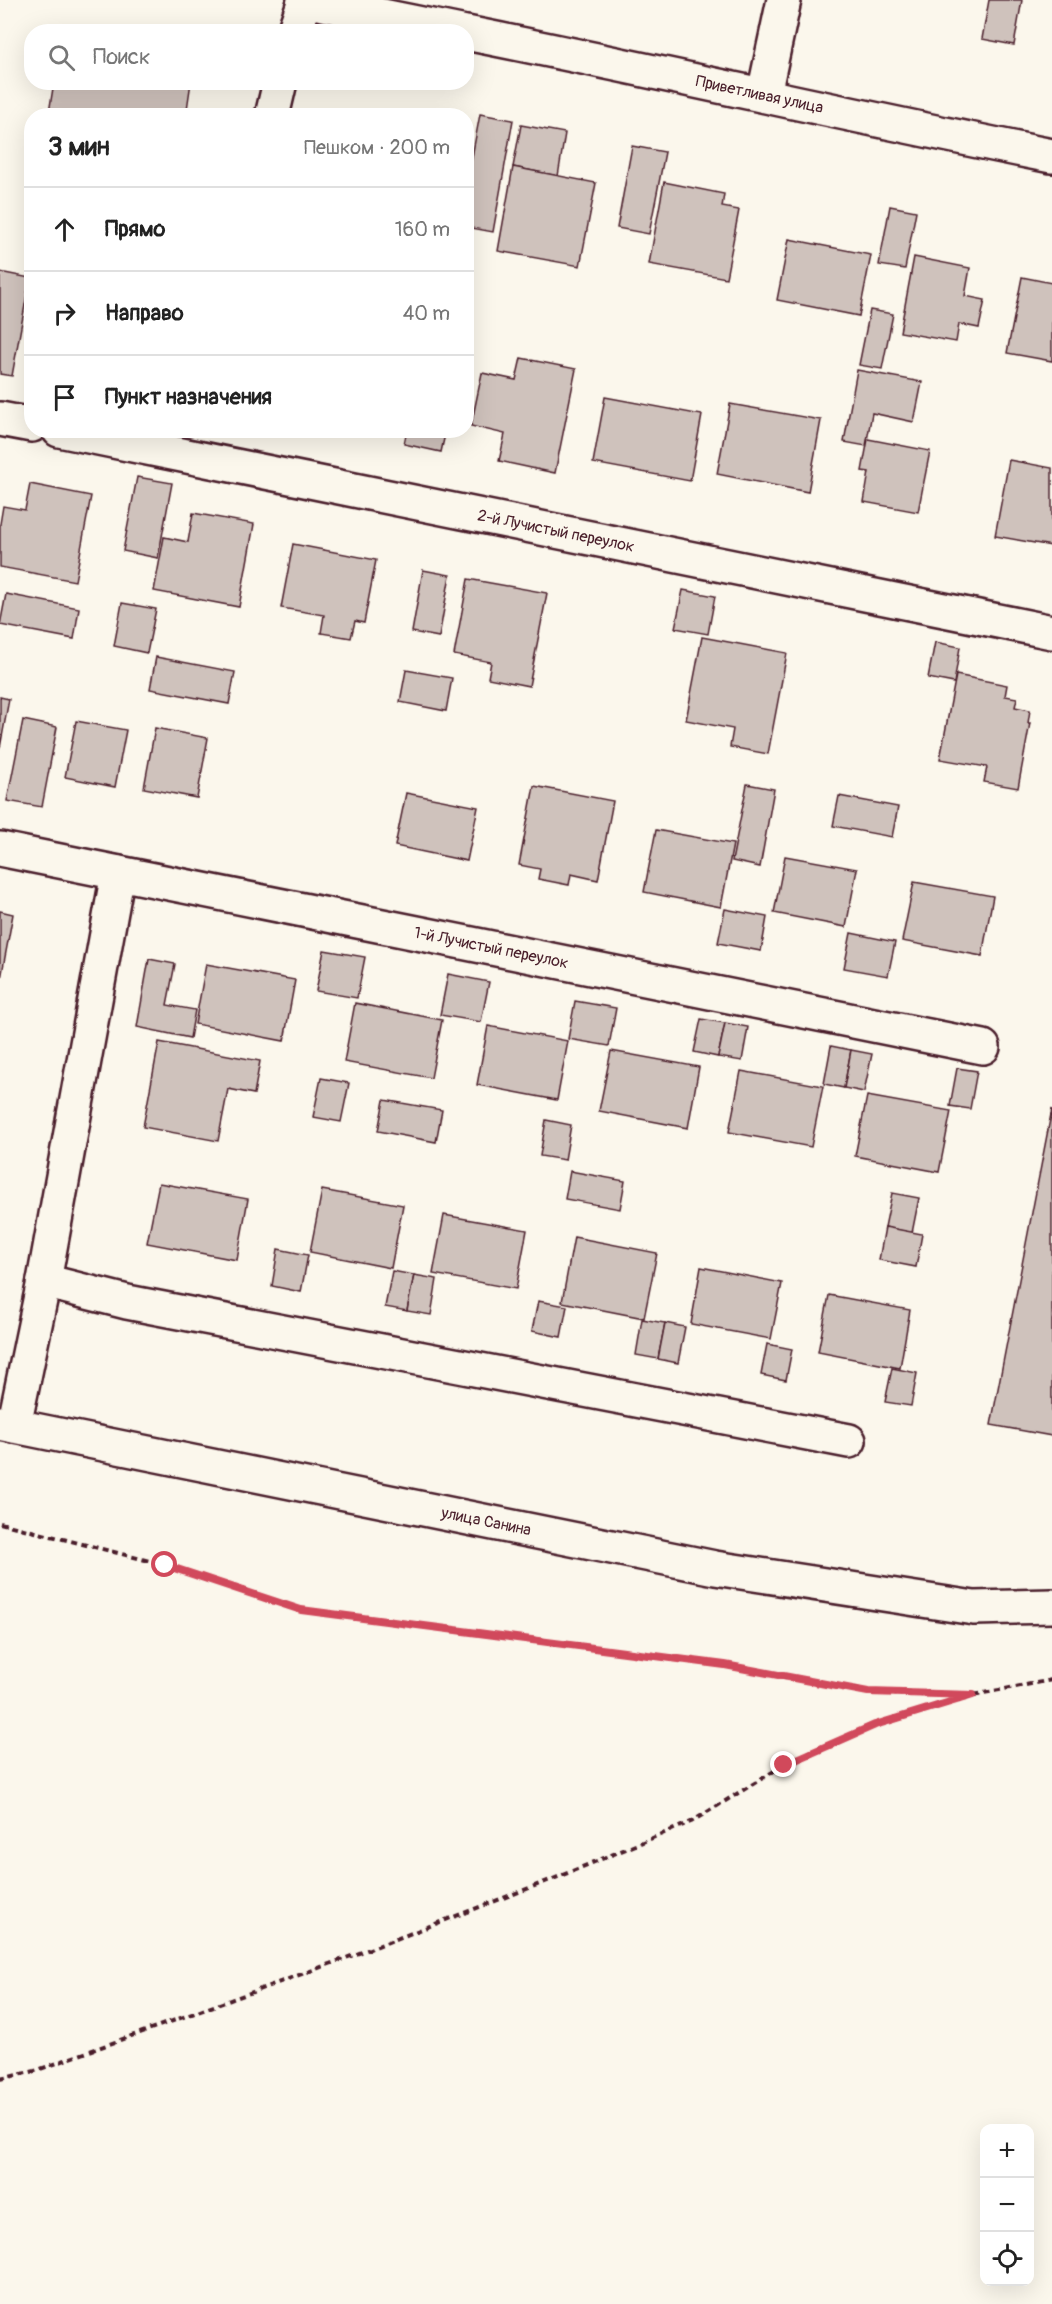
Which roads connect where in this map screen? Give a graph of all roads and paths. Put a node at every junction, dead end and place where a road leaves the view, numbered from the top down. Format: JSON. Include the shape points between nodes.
{"nodes":[{"id":1,"x":304,"y":0,"type":"edge"},
{"id":2,"x":784,"y":0,"type":"edge"},
{"id":3,"x":296,"y":24,"type":"edge"},
{"id":4,"x":421,"y":24,"type":"edge"},
{"id":5,"x":474,"y":35,"type":"edge"},
{"id":6,"x":278,"y":90,"type":"edge"},
{"id":7,"x":764,"y":94,"type":"junction"},
{"id":8,"x":274,"y":108,"type":"edge"},
{"id":9,"x":1052,"y":156,"type":"edge"},
{"id":10,"x":0,"y":419,"type":"edge"},
{"id":11,"x":24,"y":424,"type":"edge"},
{"id":12,"x":139,"y":438,"type":"edge"},
{"id":13,"x":199,"y":444,"type":"edge"},
{"id":14,"x":1052,"y":632,"type":"edge"},
{"id":15,"x":0,"y":849,"type":"edge"},
{"id":16,"x":118,"y":873,"type":"junction"},
{"id":17,"x":982,"y":1047,"type":"dead end"},
{"id":18,"x":44,"y":1281,"type":"junction"},
{"id":19,"x":7,"y":1424,"type":"edge"},
{"id":20,"x":849,"y":1441,"type":"dead end"},
{"id":21,"x":0,"y":1523,"type":"edge"},
{"id":22,"x":1052,"y":1606,"type":"edge"},
{"id":23,"x":1052,"y":1680,"type":"edge"},
{"id":24,"x":973,"y":1695,"type":"junction"},
{"id":25,"x":0,"y":2079,"type":"edge"}],
"edges":[{"from":1,"to":3,"type":"street"},
{"from":1,"to":4,"type":"street"},
{"from":2,"to":7,"type":"street"},
{"from":5,"to":7,"type":"street","name":"Приветливая улица"},
{"from":6,"to":8,"type":"street"},
{"from":7,"to":9,"type":"street","name":"Приветливая улица"},
{"from":10,"to":11,"type":"street"},
{"from":12,"to":13,"type":"street","name":"2-й Лучистый переулок"},
{"from":13,"to":14,"type":"street","name":"2-й Лучистый переулок"},
{"from":15,"to":16,"type":"street","name":"1-й Лучистый переулок"},
{"from":16,"to":17,"type":"street","name":"1-й Лучистый переулок"},
{"from":16,"to":18,"type":"street"},
{"from":18,"to":19,"type":"street"},
{"from":18,"to":20,"type":"street","via":[[127,1302]]},
{"from":19,"to":22,"type":"street","name":"улица Санина","via":[[715,1568],[974,1608]]},
{"from":21,"to":24,"type":"path","via":[[165,1565],[301,1610],[725,1665],[868,1692]]},
{"from":23,"to":24,"type":"path"},
{"from":24,"to":25,"type":"path","via":[[875,1725],[784,1765],[691,1822],[553,1879],[101,2047]]}]}
